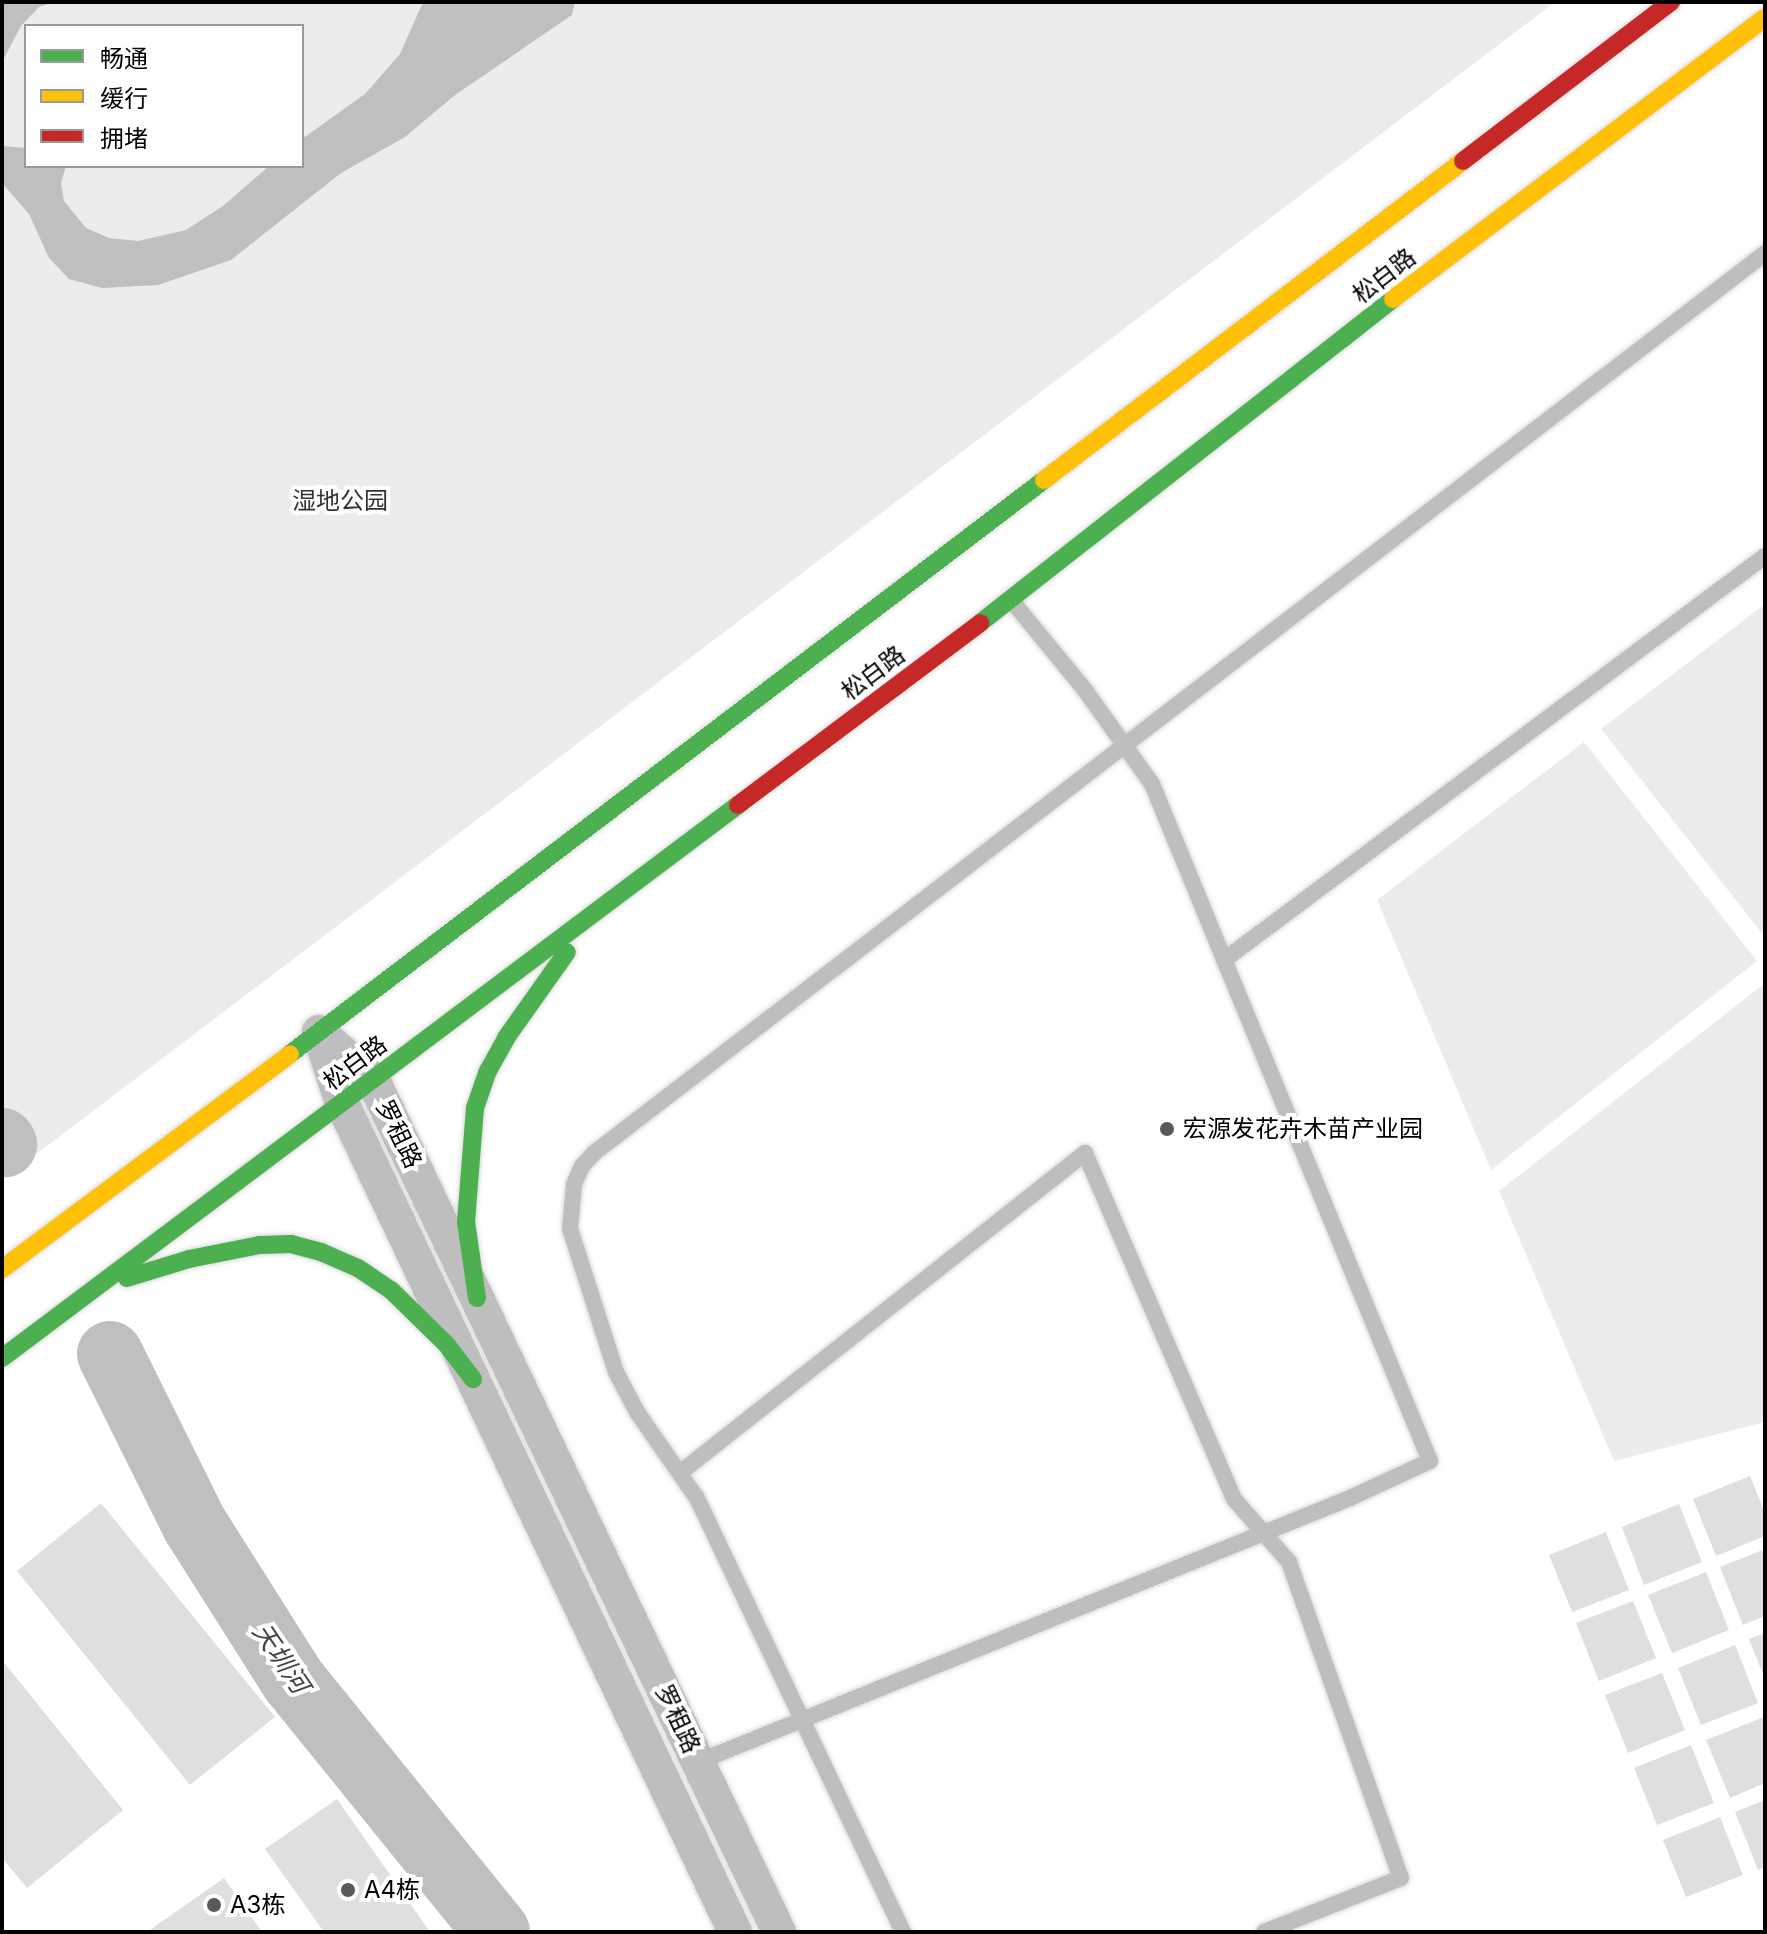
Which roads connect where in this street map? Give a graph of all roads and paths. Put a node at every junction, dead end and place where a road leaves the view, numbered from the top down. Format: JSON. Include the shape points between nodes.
{"nodes":[{"id":1,"x":1671,"y":2,"type":"edge"},
{"id":2,"x":1765,"y":18,"type":"edge"},
{"id":3,"x":1765,"y":253,"type":"edge"},
{"id":4,"x":1765,"y":556,"type":"edge"},
{"id":5,"x":1011,"y":599,"type":"junction"},
{"id":6,"x":1126,"y":744,"type":"junction"},
{"id":7,"x":611,"y":901,"type":"junction"},
{"id":8,"x":1224,"y":960,"type":"junction"},
{"id":9,"x":319,"y":1032,"type":"junction"},
{"id":10,"x":373,"y":1080,"type":"junction"},
{"id":11,"x":342,"y":1103,"type":"junction"},
{"id":12,"x":2,"y":1269,"type":"edge"},
{"id":13,"x":477,"y":1298,"type":"junction"},
{"id":14,"x":78,"y":1300,"type":"junction"},
{"id":15,"x":2,"y":1358,"type":"edge"},
{"id":16,"x":473,"y":1379,"type":"junction"},
{"id":17,"x":681,"y":1472,"type":"junction"},
{"id":18,"x":1264,"y":1533,"type":"junction"},
{"id":19,"x":803,"y":1719,"type":"junction"},
{"id":20,"x":698,"y":1762,"type":"junction"},
{"id":21,"x":735,"y":1932,"type":"edge"},
{"id":22,"x":779,"y":1932,"type":"edge"},
{"id":23,"x":903,"y":1932,"type":"edge"},
{"id":24,"x":1264,"y":1932,"type":"edge"}],
"edges":[{"from":1,"to":9,"type":"main road","name":"松白路"},
{"from":2,"to":5,"type":"main road","name":"松白路","via":[[1419,279]]},
{"from":3,"to":6,"type":"lane"},
{"from":4,"to":8,"type":"lane"},
{"from":5,"to":6,"type":"lane"},
{"from":5,"to":7,"type":"main road","name":"松白路"},
{"from":6,"to":8,"type":"lane","via":[[1152,784]]},
{"from":6,"to":17,"type":"lane","via":[[582,1166],[570,1207],[570,1229],[580,1261],[616,1372],[637,1412]]},
{"from":7,"to":10,"type":"main road","name":"松白路"},
{"from":7,"to":13,"type":"main road","via":[[542,984],[500,1049],[479,1096],[466,1222]]},
{"from":8,"to":18,"type":"lane","via":[[1430,1461]]},
{"from":9,"to":10,"type":"street","name":"罗租路"},
{"from":9,"to":11,"type":"street","name":"罗租路"},
{"from":9,"to":12,"type":"main road","name":"松白路"},
{"from":10,"to":11,"type":"main road","name":"松白路"},
{"from":10,"to":13,"type":"street","name":"罗租路"},
{"from":11,"to":14,"type":"main road","name":"松白路"},
{"from":11,"to":16,"type":"street","name":"罗租路"},
{"from":13,"to":20,"type":"street","name":"罗租路"},
{"from":14,"to":15,"type":"main road","name":"松白路"},
{"from":14,"to":16,"type":"main road","via":[[189,1259],[228,1249],[291,1244],[358,1268],[391,1290]]},
{"from":16,"to":21,"type":"street","name":"罗租路"},
{"from":17,"to":18,"type":"lane","via":[[1085,1153],[1234,1499]]},
{"from":17,"to":19,"type":"lane"},
{"from":18,"to":19,"type":"lane"},
{"from":18,"to":24,"type":"lane","via":[[1289,1562],[1401,1878]]},
{"from":19,"to":20,"type":"lane"},
{"from":19,"to":23,"type":"lane"},
{"from":20,"to":22,"type":"street","name":"罗租路"}]}
